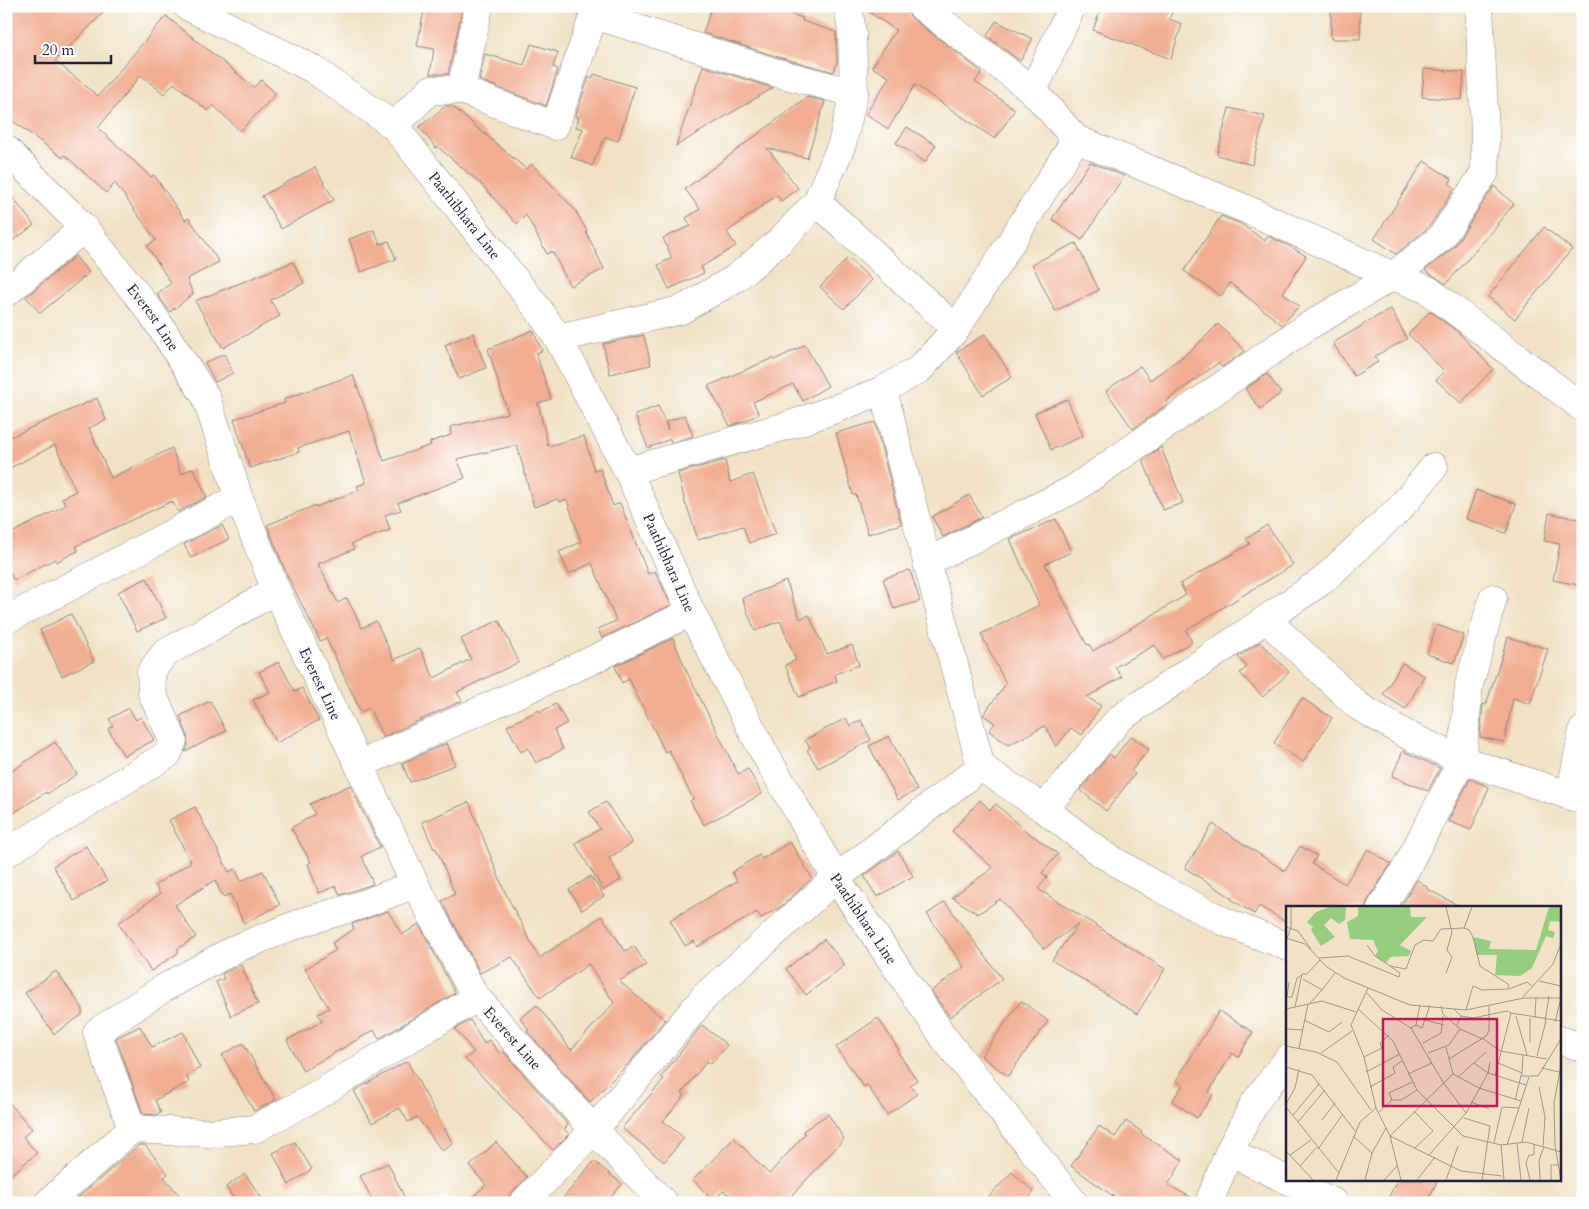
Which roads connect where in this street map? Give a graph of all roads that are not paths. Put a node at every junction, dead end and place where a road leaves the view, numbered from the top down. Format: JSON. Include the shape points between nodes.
{"nodes":[{"id":1,"x":187,"y":6,"type":"edge"},
{"id":2,"x":478,"y":6,"type":"edge"},
{"id":3,"x":848,"y":6,"type":"edge"},
{"id":4,"x":921,"y":6,"type":"edge"},
{"id":5,"x":1072,"y":6,"type":"edge"},
{"id":6,"x":1479,"y":6,"type":"edge"},
{"id":7,"x":596,"y":10,"type":"edge"},
{"id":8,"x":461,"y":90,"type":"junction"},
{"id":9,"x":1032,"y":92,"type":"junction"},
{"id":10,"x":854,"y":93,"type":"junction"},
{"id":11,"x":394,"y":126,"type":"junction"},
{"id":12,"x":1076,"y":139,"type":"junction"},
{"id":13,"x":6,"y":149,"type":"edge"},
{"id":14,"x":817,"y":202,"type":"junction"},
{"id":15,"x":84,"y":228,"type":"junction"},
{"id":16,"x":1393,"y":276,"type":"junction"},
{"id":17,"x":6,"y":293,"type":"edge"},
{"id":18,"x":956,"y":329,"type":"junction"},
{"id":19,"x":558,"y":338,"type":"junction"},
{"id":20,"x":883,"y":390,"type":"junction"},
{"id":21,"x":1583,"y":408,"type":"edge"},
{"id":22,"x":1434,"y":467,"type":"dead end"},
{"id":23,"x":628,"y":471,"type":"junction"},
{"id":24,"x":239,"y":498,"type":"junction"},
{"id":25,"x":927,"y":562,"type":"junction"},
{"id":26,"x":276,"y":590,"type":"junction"},
{"id":27,"x":1493,"y":598,"type":"dead end"},
{"id":28,"x":691,"y":612,"type":"junction"},
{"id":29,"x":6,"y":620,"type":"edge"},
{"id":30,"x":1267,"y":620,"type":"junction"},
{"id":31,"x":1583,"y":730,"type":"edge"},
{"id":32,"x":1462,"y":760,"type":"junction"},
{"id":33,"x":359,"y":765,"type":"junction"},
{"id":34,"x":981,"y":767,"type":"junction"},
{"id":35,"x":1577,"y":798,"type":"edge"},
{"id":36,"x":1044,"y":809,"type":"junction"},
{"id":37,"x":6,"y":853,"type":"edge"},
{"id":38,"x":836,"y":878,"type":"junction"},
{"id":39,"x":415,"y":884,"type":"junction"},
{"id":40,"x":1382,"y":906,"type":"edge"},
{"id":41,"x":1286,"y":946,"type":"edge"},
{"id":42,"x":476,"y":998,"type":"junction"},
{"id":43,"x":1562,"y":1041,"type":"edge"},
{"id":44,"x":1583,"y":1048,"type":"edge"},
{"id":45,"x":1286,"y":1062,"type":"edge"},
{"id":46,"x":132,"y":1129,"type":"junction"},
{"id":47,"x":594,"y":1130,"type":"junction"},
{"id":48,"x":1229,"y":1152,"type":"junction"},
{"id":49,"x":1286,"y":1179,"type":"edge"},
{"id":50,"x":1291,"y":1182,"type":"edge"},
{"id":51,"x":48,"y":1203,"type":"edge"},
{"id":52,"x":523,"y":1203,"type":"edge"},
{"id":53,"x":664,"y":1203,"type":"edge"},
{"id":54,"x":1074,"y":1203,"type":"edge"},
{"id":55,"x":1209,"y":1203,"type":"edge"},
{"id":56,"x":1335,"y":1203,"type":"edge"}],
"edges":[{"from":1,"to":11,"type":"street","name":"Paathibhara Line","via":[[313,69]]},
{"from":2,"to":8,"type":"street"},
{"from":3,"to":10,"type":"street"},
{"from":4,"to":9,"type":"street"},
{"from":5,"to":9,"type":"street"},
{"from":6,"to":16,"type":"street","via":[[1485,172],[1441,238]]},
{"from":7,"to":8,"type":"street","via":[[555,126]]},
{"from":7,"to":10,"type":"street","via":[[774,72]]},
{"from":8,"to":11,"type":"street","via":[[430,90]]},
{"from":9,"to":12,"type":"street"},
{"from":10,"to":14,"type":"street","via":[[842,144]]},
{"from":11,"to":19,"type":"street","name":"Paathibhara Line"},
{"from":12,"to":16,"type":"street","via":[[1246,209]]},
{"from":12,"to":18,"type":"street"},
{"from":13,"to":15,"type":"street","name":"Everest Line"},
{"from":14,"to":18,"type":"street"},
{"from":14,"to":19,"type":"street","via":[[779,242],[736,278],[681,310]]},
{"from":15,"to":17,"type":"street"},
{"from":15,"to":24,"type":"street","name":"Everest Line","via":[[151,312],[206,397]]},
{"from":16,"to":21,"type":"street","via":[[1428,290]]},
{"from":16,"to":25,"type":"street","via":[[1305,328],[1074,489]]},
{"from":18,"to":20,"type":"street","via":[[920,369]]},
{"from":19,"to":23,"type":"street","name":"Paathibhara Line"},
{"from":20,"to":23,"type":"street","via":[[793,424]]},
{"from":20,"to":25,"type":"street"},
{"from":22,"to":30,"type":"street","via":[[1400,508],[1322,582]]},
{"from":23,"to":28,"type":"street","name":"Paathibhara Line"},
{"from":24,"to":26,"type":"street","name":"Everest Line"},
{"from":24,"to":29,"type":"street"},
{"from":25,"to":34,"type":"street"},
{"from":26,"to":33,"type":"street","name":"Everest Line"},
{"from":26,"to":37,"type":"street","via":[[164,654],[151,672],[152,693],[173,740],[168,754]]},
{"from":27,"to":32,"type":"street","via":[[1469,685]]},
{"from":28,"to":33,"type":"street"},
{"from":28,"to":38,"type":"street","name":"Paathibhara Line","via":[[762,749]]},
{"from":30,"to":32,"type":"street","via":[[1358,706],[1409,736]]},
{"from":30,"to":36,"type":"street","via":[[1119,719]]},
{"from":31,"to":35,"type":"street"},
{"from":32,"to":35,"type":"street"},
{"from":32,"to":40,"type":"street","via":[[1405,870]]},
{"from":33,"to":39,"type":"street","name":"Everest Line"},
{"from":34,"to":36,"type":"street"},
{"from":34,"to":38,"type":"street"},
{"from":36,"to":41,"type":"street","via":[[1101,853],[1158,888],[1223,921]]},
{"from":38,"to":47,"type":"street","via":[[706,995]]},
{"from":38,"to":54,"type":"street","name":"Paathibhara Line","via":[[945,1039]]},
{"from":39,"to":42,"type":"street","name":"Everest Line"},
{"from":39,"to":46,"type":"street","via":[[235,949],[164,988],[97,1032]]},
{"from":42,"to":46,"type":"street","via":[[312,1098],[254,1129],[208,1133]]},
{"from":42,"to":47,"type":"street","name":"Everest Line"},
{"from":43,"to":44,"type":"street"},
{"from":45,"to":48,"type":"street","via":[[1255,1102]]},
{"from":46,"to":51,"type":"street"},
{"from":47,"to":52,"type":"street"},
{"from":47,"to":53,"type":"street","name":"Everest Line"},
{"from":48,"to":49,"type":"street"},
{"from":48,"to":55,"type":"street"},
{"from":50,"to":56,"type":"street"}]}
